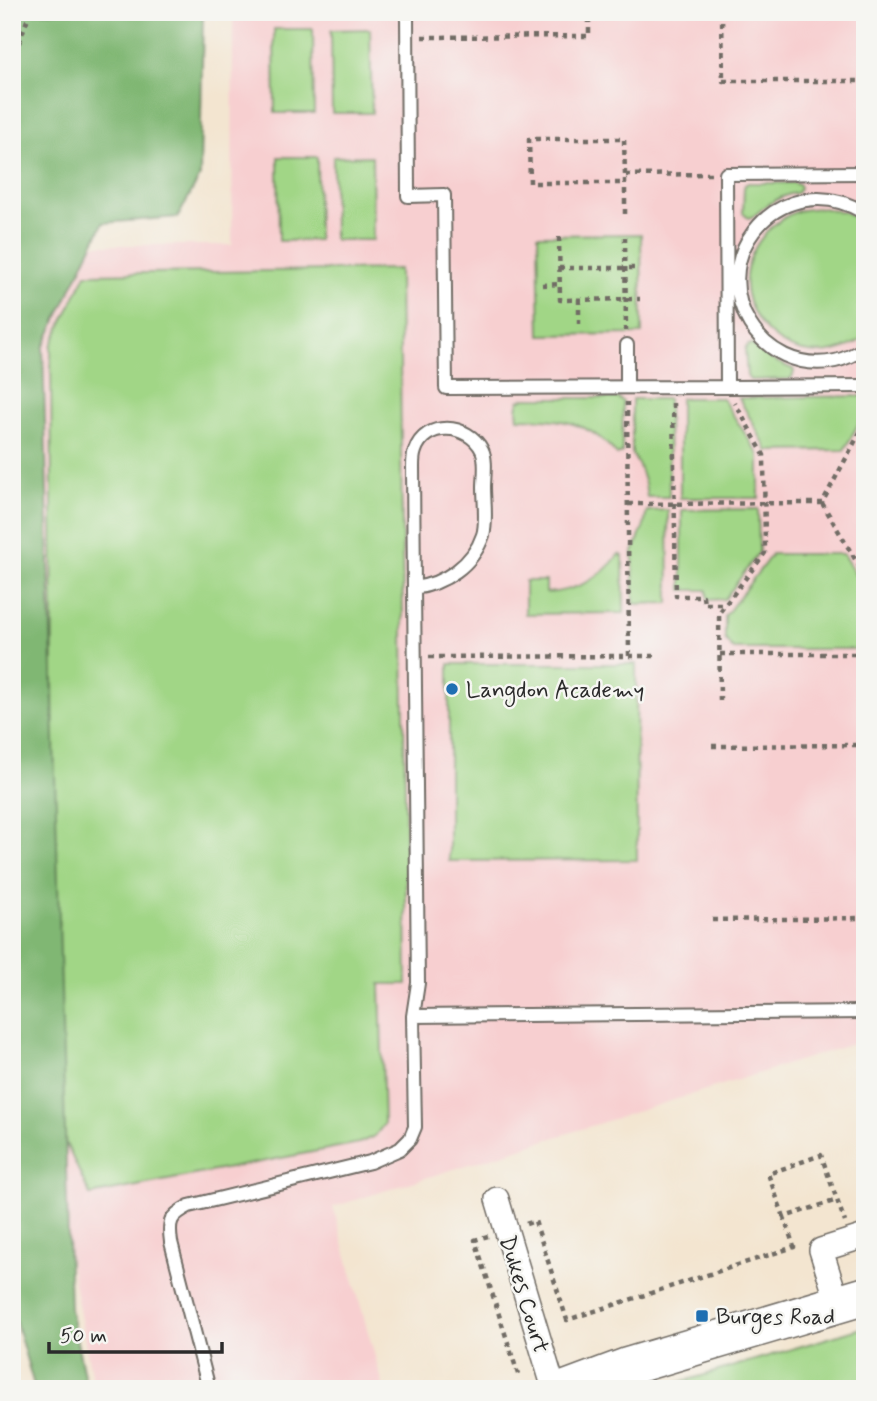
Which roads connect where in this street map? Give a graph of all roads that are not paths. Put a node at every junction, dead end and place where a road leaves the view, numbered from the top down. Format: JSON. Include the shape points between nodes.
{"nodes":[{"id":1,"x":407,"y":12,"type":"edge"},
{"id":2,"x":819,"y":173,"type":"junction"},
{"id":3,"x":865,"y":173,"type":"edge"},
{"id":4,"x":819,"y":198,"type":"junction"},
{"id":5,"x":865,"y":213,"type":"edge"},
{"id":6,"x":732,"y":281,"type":"junction"},
{"id":7,"x":627,"y":345,"type":"dead end"},
{"id":8,"x":865,"y":348,"type":"edge"},
{"id":9,"x":813,"y":362,"type":"junction"},
{"id":10,"x":813,"y":386,"type":"junction"},
{"id":11,"x":865,"y":386,"type":"edge"},
{"id":12,"x":627,"y":387,"type":"junction"},
{"id":13,"x":729,"y":387,"type":"junction"},
{"id":14,"x":414,"y":588,"type":"junction"},
{"id":15,"x":865,"y":1012,"type":"edge"},
{"id":16,"x":414,"y":1016,"type":"junction"},
{"id":17,"x":497,"y":1199,"type":"dead end"},
{"id":18,"x":856,"y":1232,"type":"edge"},
{"id":19,"x":851,"y":1300,"type":"edge"},
{"id":20,"x":209,"y":1389,"type":"edge"},
{"id":21,"x":554,"y":1389,"type":"edge"},
{"id":22,"x":567,"y":1389,"type":"edge"}],
"edges":[{"from":1,"to":12,"type":"lane","via":[[408,196],[444,195],[446,388]]},
{"from":2,"to":3,"type":"lane"},
{"from":2,"to":4,"type":"lane"},
{"from":2,"to":6,"type":"lane","via":[[726,174]]},
{"from":4,"to":5,"type":"lane","via":[[853,205]]},
{"from":4,"to":6,"type":"lane","via":[[786,205],[758,225]]},
{"from":6,"to":9,"type":"lane","via":[[757,335],[785,355]]},
{"from":6,"to":13,"type":"lane"},
{"from":7,"to":12,"type":"lane"},
{"from":8,"to":9,"type":"lane","via":[[835,361]]},
{"from":9,"to":10,"type":"lane"},
{"from":10,"to":11,"type":"lane"},
{"from":10,"to":13,"type":"lane"},
{"from":12,"to":13,"type":"lane"},
{"from":14,"to":14,"type":"lane","via":[[439,581],[461,567],[484,533],[484,453],[473,436],[458,429],[431,433],[415,451]]},
{"from":14,"to":16,"type":"lane","via":[[418,983]]},
{"from":15,"to":16,"type":"lane"},
{"from":16,"to":20,"type":"lane","via":[[415,1128],[400,1149],[370,1162],[188,1206],[175,1214],[169,1227],[171,1242]]},
{"from":17,"to":21,"type":"street","name":"Dukes Court"},
{"from":18,"to":19,"type":"street","via":[[821,1250]]},
{"from":19,"to":22,"type":"main road"}]}
